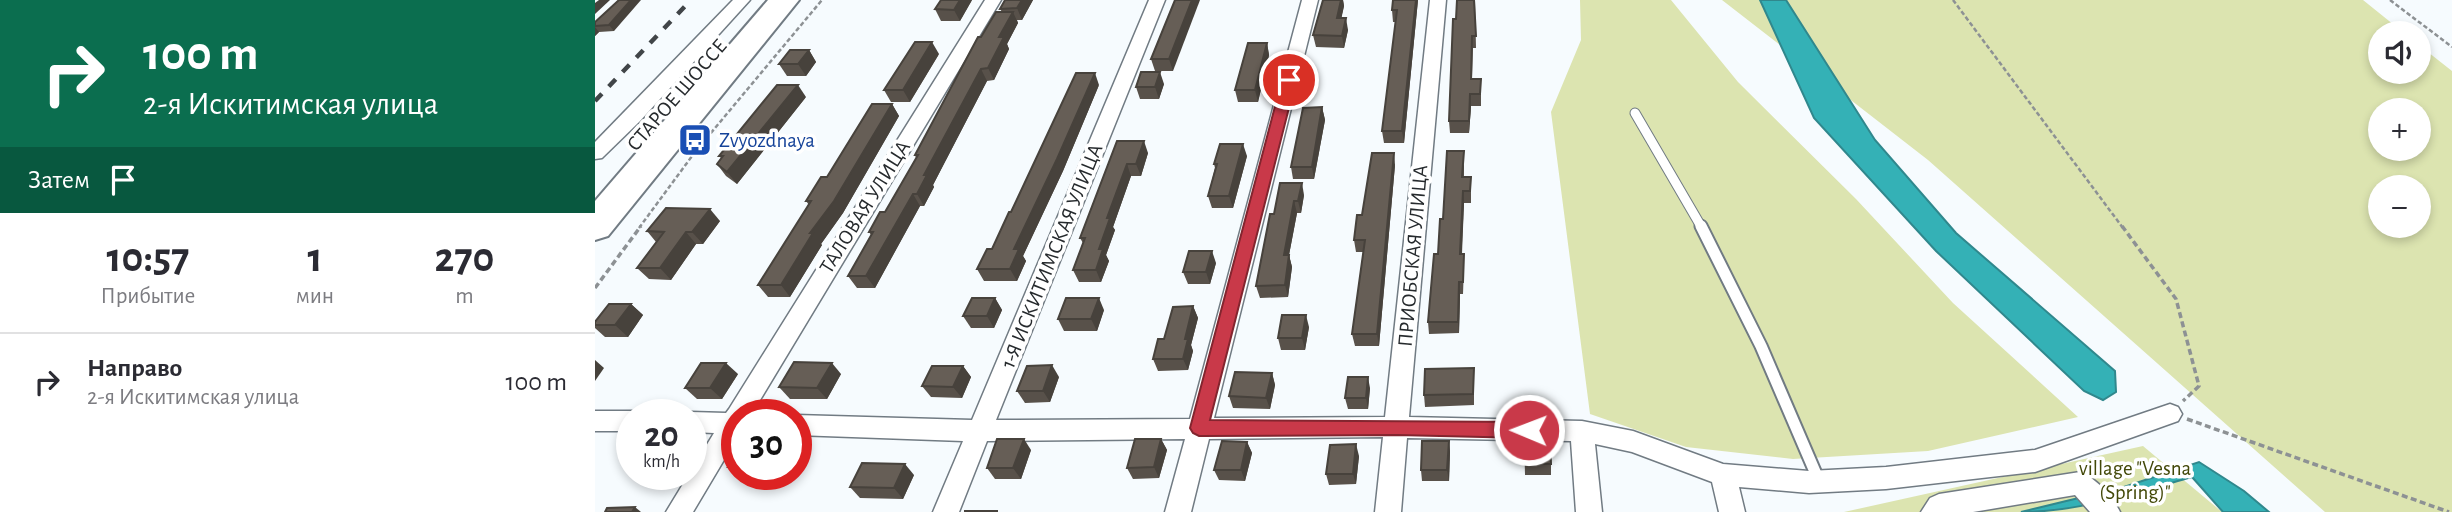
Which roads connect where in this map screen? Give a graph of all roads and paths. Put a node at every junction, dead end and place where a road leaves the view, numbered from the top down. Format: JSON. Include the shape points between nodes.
{"nodes":[{"id":1,"x":742,"y":0,"type":"edge"},
{"id":2,"x":759,"y":0,"type":"edge"},
{"id":3,"x":784,"y":0,"type":"edge"},
{"id":4,"x":822,"y":0,"type":"edge"},
{"id":5,"x":993,"y":0,"type":"edge"},
{"id":6,"x":1157,"y":0,"type":"edge"},
{"id":7,"x":1310,"y":0,"type":"edge"},
{"id":8,"x":1438,"y":0,"type":"edge"},
{"id":9,"x":1953,"y":0,"type":"edge"},
{"id":10,"x":2390,"y":0,"type":"edge"},
{"id":11,"x":2452,"y":47,"type":"edge"},
{"id":12,"x":1635,"y":113,"type":"dead end"},
{"id":13,"x":595,"y":153,"type":"edge"},
{"id":14,"x":595,"y":190,"type":"edge"},
{"id":15,"x":595,"y":226,"type":"edge"},
{"id":16,"x":595,"y":288,"type":"edge"},
{"id":17,"x":748,"y":399,"type":"edge"},
{"id":18,"x":2170,"y":414,"type":"junction"},
{"id":19,"x":595,"y":421,"type":"edge"},
{"id":20,"x":616,"y":421,"type":"edge"},
{"id":21,"x":812,"y":426,"type":"edge"},
{"id":22,"x":1397,"y":427,"type":"junction"},
{"id":23,"x":1199,"y":428,"type":"junction"},
{"id":24,"x":981,"y":431,"type":"junction"},
{"id":25,"x":1582,"y":431,"type":"junction"},
{"id":26,"x":721,"y":443,"type":"edge"},
{"id":27,"x":1920,"y":474,"type":"junction"},
{"id":28,"x":1723,"y":475,"type":"junction"},
{"id":29,"x":1819,"y":481,"type":"junction"},
{"id":30,"x":2099,"y":504,"type":"edge"},
{"id":31,"x":1939,"y":510,"type":"edge"},
{"id":32,"x":679,"y":512,"type":"edge"},
{"id":33,"x":946,"y":512,"type":"edge"},
{"id":34,"x":1178,"y":512,"type":"edge"},
{"id":35,"x":1388,"y":512,"type":"edge"},
{"id":36,"x":1589,"y":512,"type":"edge"},
{"id":37,"x":1732,"y":512,"type":"edge"},
{"id":38,"x":2449,"y":512,"type":"edge"}],
"edges":[{"from":1,"to":13,"type":"street"},
{"from":2,"to":14,"type":"highway","name":"СТАРОЕ ШОССЕ"},
{"from":3,"to":15,"type":"highway","name":"СТАРОЕ ШОССЕ"},
{"from":4,"to":16,"type":"path","via":[[695,152]]},
{"from":5,"to":17,"type":"street","name":"ТАЛОВАЯ УЛИЦА"},
{"from":6,"to":24,"type":"street","name":"1-Я ИСКИТИМСКАЯ УЛИЦА"},
{"from":7,"to":23,"type":"street"},
{"from":8,"to":22,"type":"street","name":"ПРИОБСКАЯ УЛИЦА"},
{"from":9,"to":18,"type":"path","via":[[2176,299],[2200,386]]},
{"from":10,"to":11,"type":"path"},
{"from":12,"to":29,"type":"lane","via":[[1702,227],[1761,346]]},
{"from":18,"to":27,"type":"street","via":[[2035,461]]},
{"from":18,"to":38,"type":"path"},
{"from":19,"to":20,"type":"street"},
{"from":21,"to":24,"type":"street"},
{"from":22,"to":23,"type":"street"},
{"from":22,"to":25,"type":"street"},
{"from":22,"to":35,"type":"street","name":"ПРИОБСКАЯ УЛИЦА"},
{"from":23,"to":24,"type":"street"},
{"from":23,"to":34,"type":"street"},
{"from":24,"to":33,"type":"street","name":"1-Я ИСКИТИМСКАЯ УЛИЦА"},
{"from":25,"to":28,"type":"street","via":[[1633,442]]},
{"from":25,"to":36,"type":"street"},
{"from":26,"to":32,"type":"street","name":"ТАЛОВАЯ УЛИЦА"},
{"from":27,"to":29,"type":"street"},
{"from":27,"to":31,"type":"street"},
{"from":28,"to":29,"type":"street"},
{"from":28,"to":37,"type":"street"},
{"from":30,"to":31,"type":"street","via":[[2080,483]]}]}
